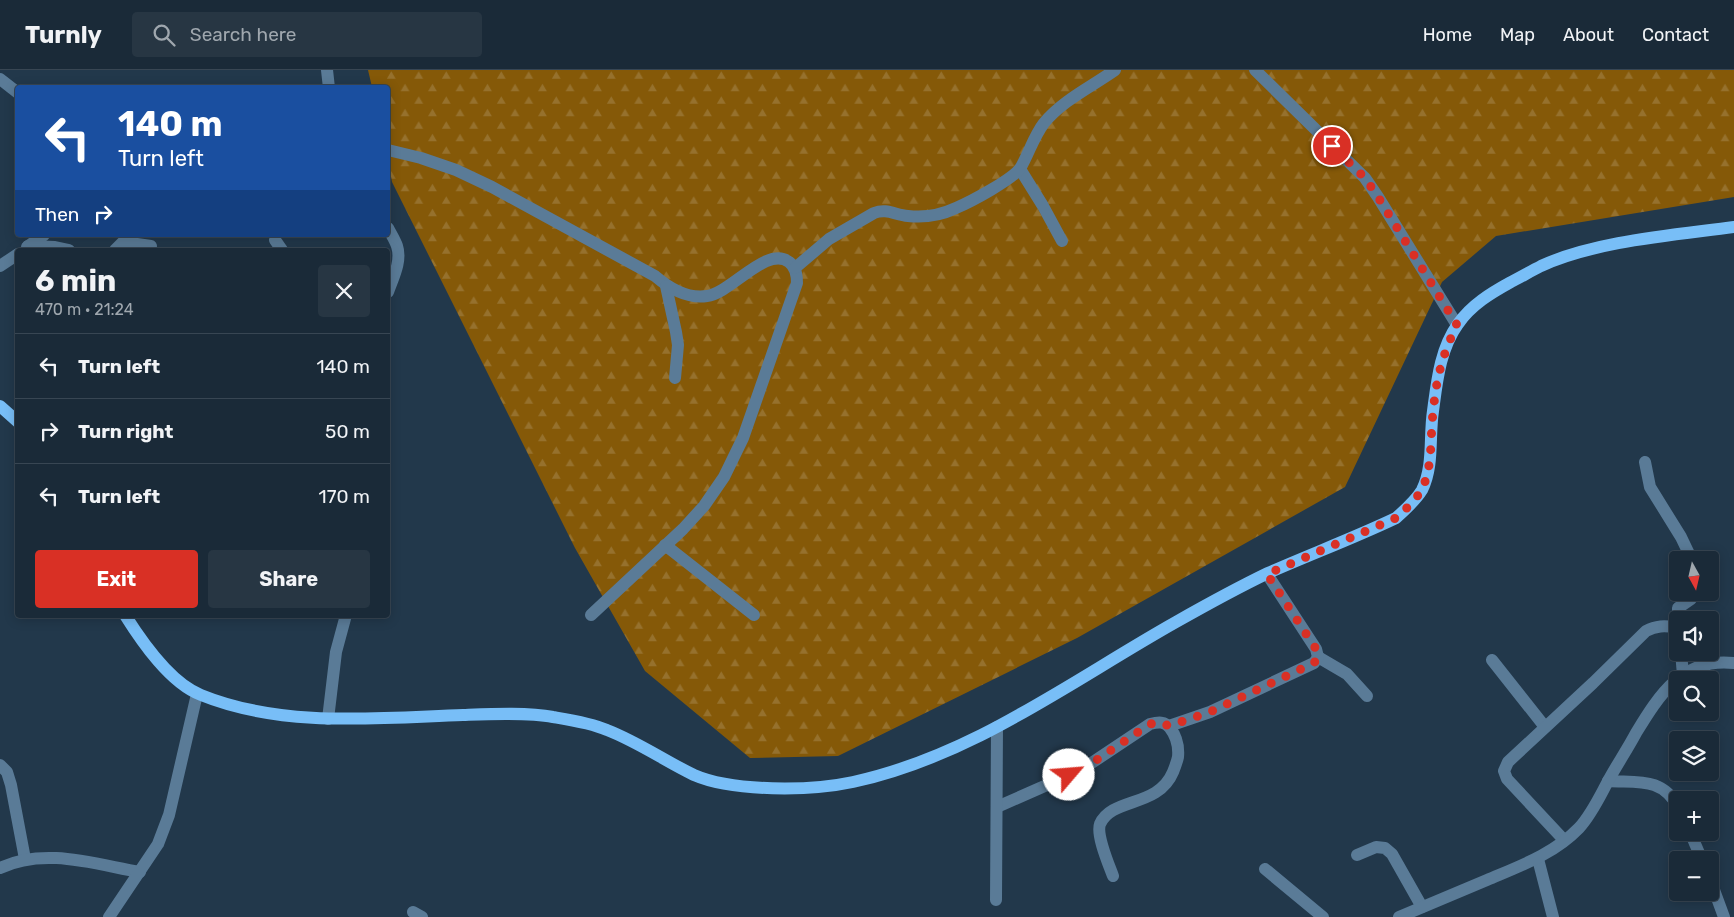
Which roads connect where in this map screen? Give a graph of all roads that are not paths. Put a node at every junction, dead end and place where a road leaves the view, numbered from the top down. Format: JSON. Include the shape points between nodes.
{"nodes":[{"id":1,"x":1114,"y":70,"type":"edge"},
{"id":2,"x":1255,"y":70,"type":"edge"},
{"id":3,"x":326,"y":71,"type":"edge"},
{"id":4,"x":0,"y":79,"type":"edge"},
{"id":5,"x":328,"y":85,"type":"edge"},
{"id":6,"x":15,"y":91,"type":"edge"},
{"id":7,"x":390,"y":150,"type":"edge"},
{"id":8,"x":1020,"y":169,"type":"junction"},
{"id":9,"x":1734,"y":227,"type":"edge"},
{"id":10,"x":390,"y":232,"type":"edge"},
{"id":11,"x":41,"y":237,"type":"edge"},
{"id":12,"x":1062,"y":241,"type":"dead end"},
{"id":13,"x":151,"y":246,"type":"dead end"},
{"id":14,"x":26,"y":248,"type":"edge"},
{"id":15,"x":117,"y":248,"type":"edge"},
{"id":16,"x":15,"y":256,"type":"edge"},
{"id":17,"x":0,"y":266,"type":"edge"},
{"id":18,"x":795,"y":268,"type":"junction"},
{"id":19,"x":390,"y":286,"type":"edge"},
{"id":20,"x":666,"y":286,"type":"junction"},
{"id":21,"x":1457,"y":325,"type":"junction"},
{"id":22,"x":675,"y":378,"type":"dead end"},
{"id":23,"x":0,"y":406,"type":"edge"},
{"id":24,"x":15,"y":419,"type":"edge"},
{"id":25,"x":1645,"y":462,"type":"dead end"},
{"id":26,"x":665,"y":545,"type":"junction"},
{"id":27,"x":1688,"y":551,"type":"edge"},
{"id":28,"x":1267,"y":574,"type":"junction"},
{"id":29,"x":1688,"y":601,"type":"edge"},
{"id":30,"x":1678,"y":611,"type":"edge"},
{"id":31,"x":591,"y":615,"type":"dead end"},
{"id":32,"x":754,"y":615,"type":"dead end"},
{"id":33,"x":128,"y":618,"type":"edge"},
{"id":34,"x":345,"y":618,"type":"edge"},
{"id":35,"x":1669,"y":627,"type":"edge"},
{"id":36,"x":1318,"y":657,"type":"junction"},
{"id":37,"x":1492,"y":660,"type":"dead end"},
{"id":38,"x":1734,"y":663,"type":"edge"},
{"id":39,"x":1690,"y":671,"type":"edge"},
{"id":40,"x":1669,"y":687,"type":"edge"},
{"id":41,"x":197,"y":694,"type":"junction"},
{"id":42,"x":1367,"y":696,"type":"dead end"},
{"id":43,"x":328,"y":720,"type":"junction"},
{"id":44,"x":1169,"y":726,"type":"junction"},
{"id":45,"x":997,"y":727,"type":"junction"},
{"id":46,"x":1545,"y":727,"type":"junction"},
{"id":47,"x":0,"y":765,"type":"edge"},
{"id":48,"x":1608,"y":781,"type":"junction"},
{"id":49,"x":1669,"y":795,"type":"edge"},
{"id":50,"x":997,"y":807,"type":"junction"},
{"id":51,"x":1564,"y":840,"type":"junction"},
{"id":52,"x":1358,"y":855,"type":"dead end"},
{"id":53,"x":25,"y":859,"type":"junction"},
{"id":54,"x":1538,"y":859,"type":"junction"},
{"id":55,"x":0,"y":868,"type":"edge"},
{"id":56,"x":1265,"y":869,"type":"dead end"},
{"id":57,"x":140,"y":872,"type":"junction"},
{"id":58,"x":1113,"y":876,"type":"dead end"},
{"id":59,"x":996,"y":900,"type":"dead end"},
{"id":60,"x":1718,"y":901,"type":"edge"},
{"id":61,"x":1422,"y":907,"type":"junction"},
{"id":62,"x":109,"y":917,"type":"edge"},
{"id":63,"x":1323,"y":917,"type":"edge"},
{"id":64,"x":1399,"y":917,"type":"edge"},
{"id":65,"x":1553,"y":917,"type":"edge"},
{"id":66,"x":1724,"y":917,"type":"edge"}],
"edges":[{"from":1,"to":8,"type":"street","via":[[1063,104],[1049,118],[1037,134]]},
{"from":2,"to":21,"type":"street","via":[[1365,178]]},
{"from":3,"to":5,"type":"street"},
{"from":4,"to":6,"type":"street"},
{"from":7,"to":20,"type":"street","via":[[422,158],[492,187],[654,276]]},
{"from":8,"to":12,"type":"street"},
{"from":8,"to":18,"type":"street","via":[[944,213],[926,217],[881,210],[874,213],[829,240]]},
{"from":9,"to":21,"type":"main road","via":[[1577,253],[1541,266],[1492,293],[1467,312]]},
{"from":10,"to":19,"type":"street","via":[[399,256]]},
{"from":11,"to":14,"type":"street"},
{"from":13,"to":15,"type":"street","via":[[128,241]]},
{"from":16,"to":17,"type":"street"},
{"from":18,"to":20,"type":"street","via":[[783,258],[771,258],[709,296],[693,297]]},
{"from":18,"to":26,"type":"street","via":[[796,282],[743,438],[724,477],[704,506]]},
{"from":20,"to":22,"type":"street","via":[[678,345]]},
{"from":21,"to":28,"type":"main road","via":[[1445,348],[1439,372],[1432,414],[1431,450],[1422,490],[1396,518]]},
{"from":23,"to":24,"type":"main road"},
{"from":25,"to":27,"type":"street","via":[[1650,487]]},
{"from":26,"to":31,"type":"street"},
{"from":26,"to":32,"type":"street"},
{"from":28,"to":36,"type":"street"},
{"from":28,"to":45,"type":"main road","via":[[1172,623]]},
{"from":29,"to":30,"type":"street"},
{"from":33,"to":41,"type":"main road","via":[[144,644],[171,674]]},
{"from":34,"to":43,"type":"street","via":[[336,652]]},
{"from":35,"to":46,"type":"street","via":[[1654,626],[1646,631]]},
{"from":36,"to":42,"type":"street","via":[[1347,674]]},
{"from":36,"to":44,"type":"street","via":[[1314,663],[1222,706]]},
{"from":37,"to":46,"type":"street"},
{"from":38,"to":39,"type":"street","via":[[1708,663]]},
{"from":40,"to":48,"type":"street","via":[[1648,714]]},
{"from":41,"to":43,"type":"main road","via":[[243,708]]},
{"from":41,"to":57,"type":"street","via":[[169,816],[158,844]]},
{"from":43,"to":45,"type":"main road","via":[[489,714],[549,716],[605,729],[697,776],[740,787],[791,788],[850,783],[905,768],[954,749]]},
{"from":44,"to":50,"type":"street","via":[[1159,722],[1150,724],[1081,770]]},
{"from":44,"to":58,"type":"street","via":[[1176,735],[1178,746],[1178,760],[1169,780],[1148,797],[1113,811],[1099,827]]},
{"from":45,"to":50,"type":"street"},
{"from":46,"to":51,"type":"street","via":[[1508,762],[1504,771],[1517,790]]},
{"from":47,"to":53,"type":"street","via":[[7,772],[11,785]]},
{"from":48,"to":49,"type":"street","via":[[1653,784]]},
{"from":48,"to":51,"type":"street","via":[[1592,811]]},
{"from":50,"to":59,"type":"street"},
{"from":51,"to":54,"type":"street"},
{"from":52,"to":61,"type":"street","via":[[1376,847],[1385,848],[1392,854]]},
{"from":53,"to":55,"type":"street"},
{"from":53,"to":57,"type":"street","via":[[52,857]]},
{"from":54,"to":61,"type":"street"},
{"from":54,"to":65,"type":"street"},
{"from":56,"to":63,"type":"street"},
{"from":57,"to":62,"type":"street"},
{"from":60,"to":66,"type":"street"},
{"from":61,"to":64,"type":"street"}]}
